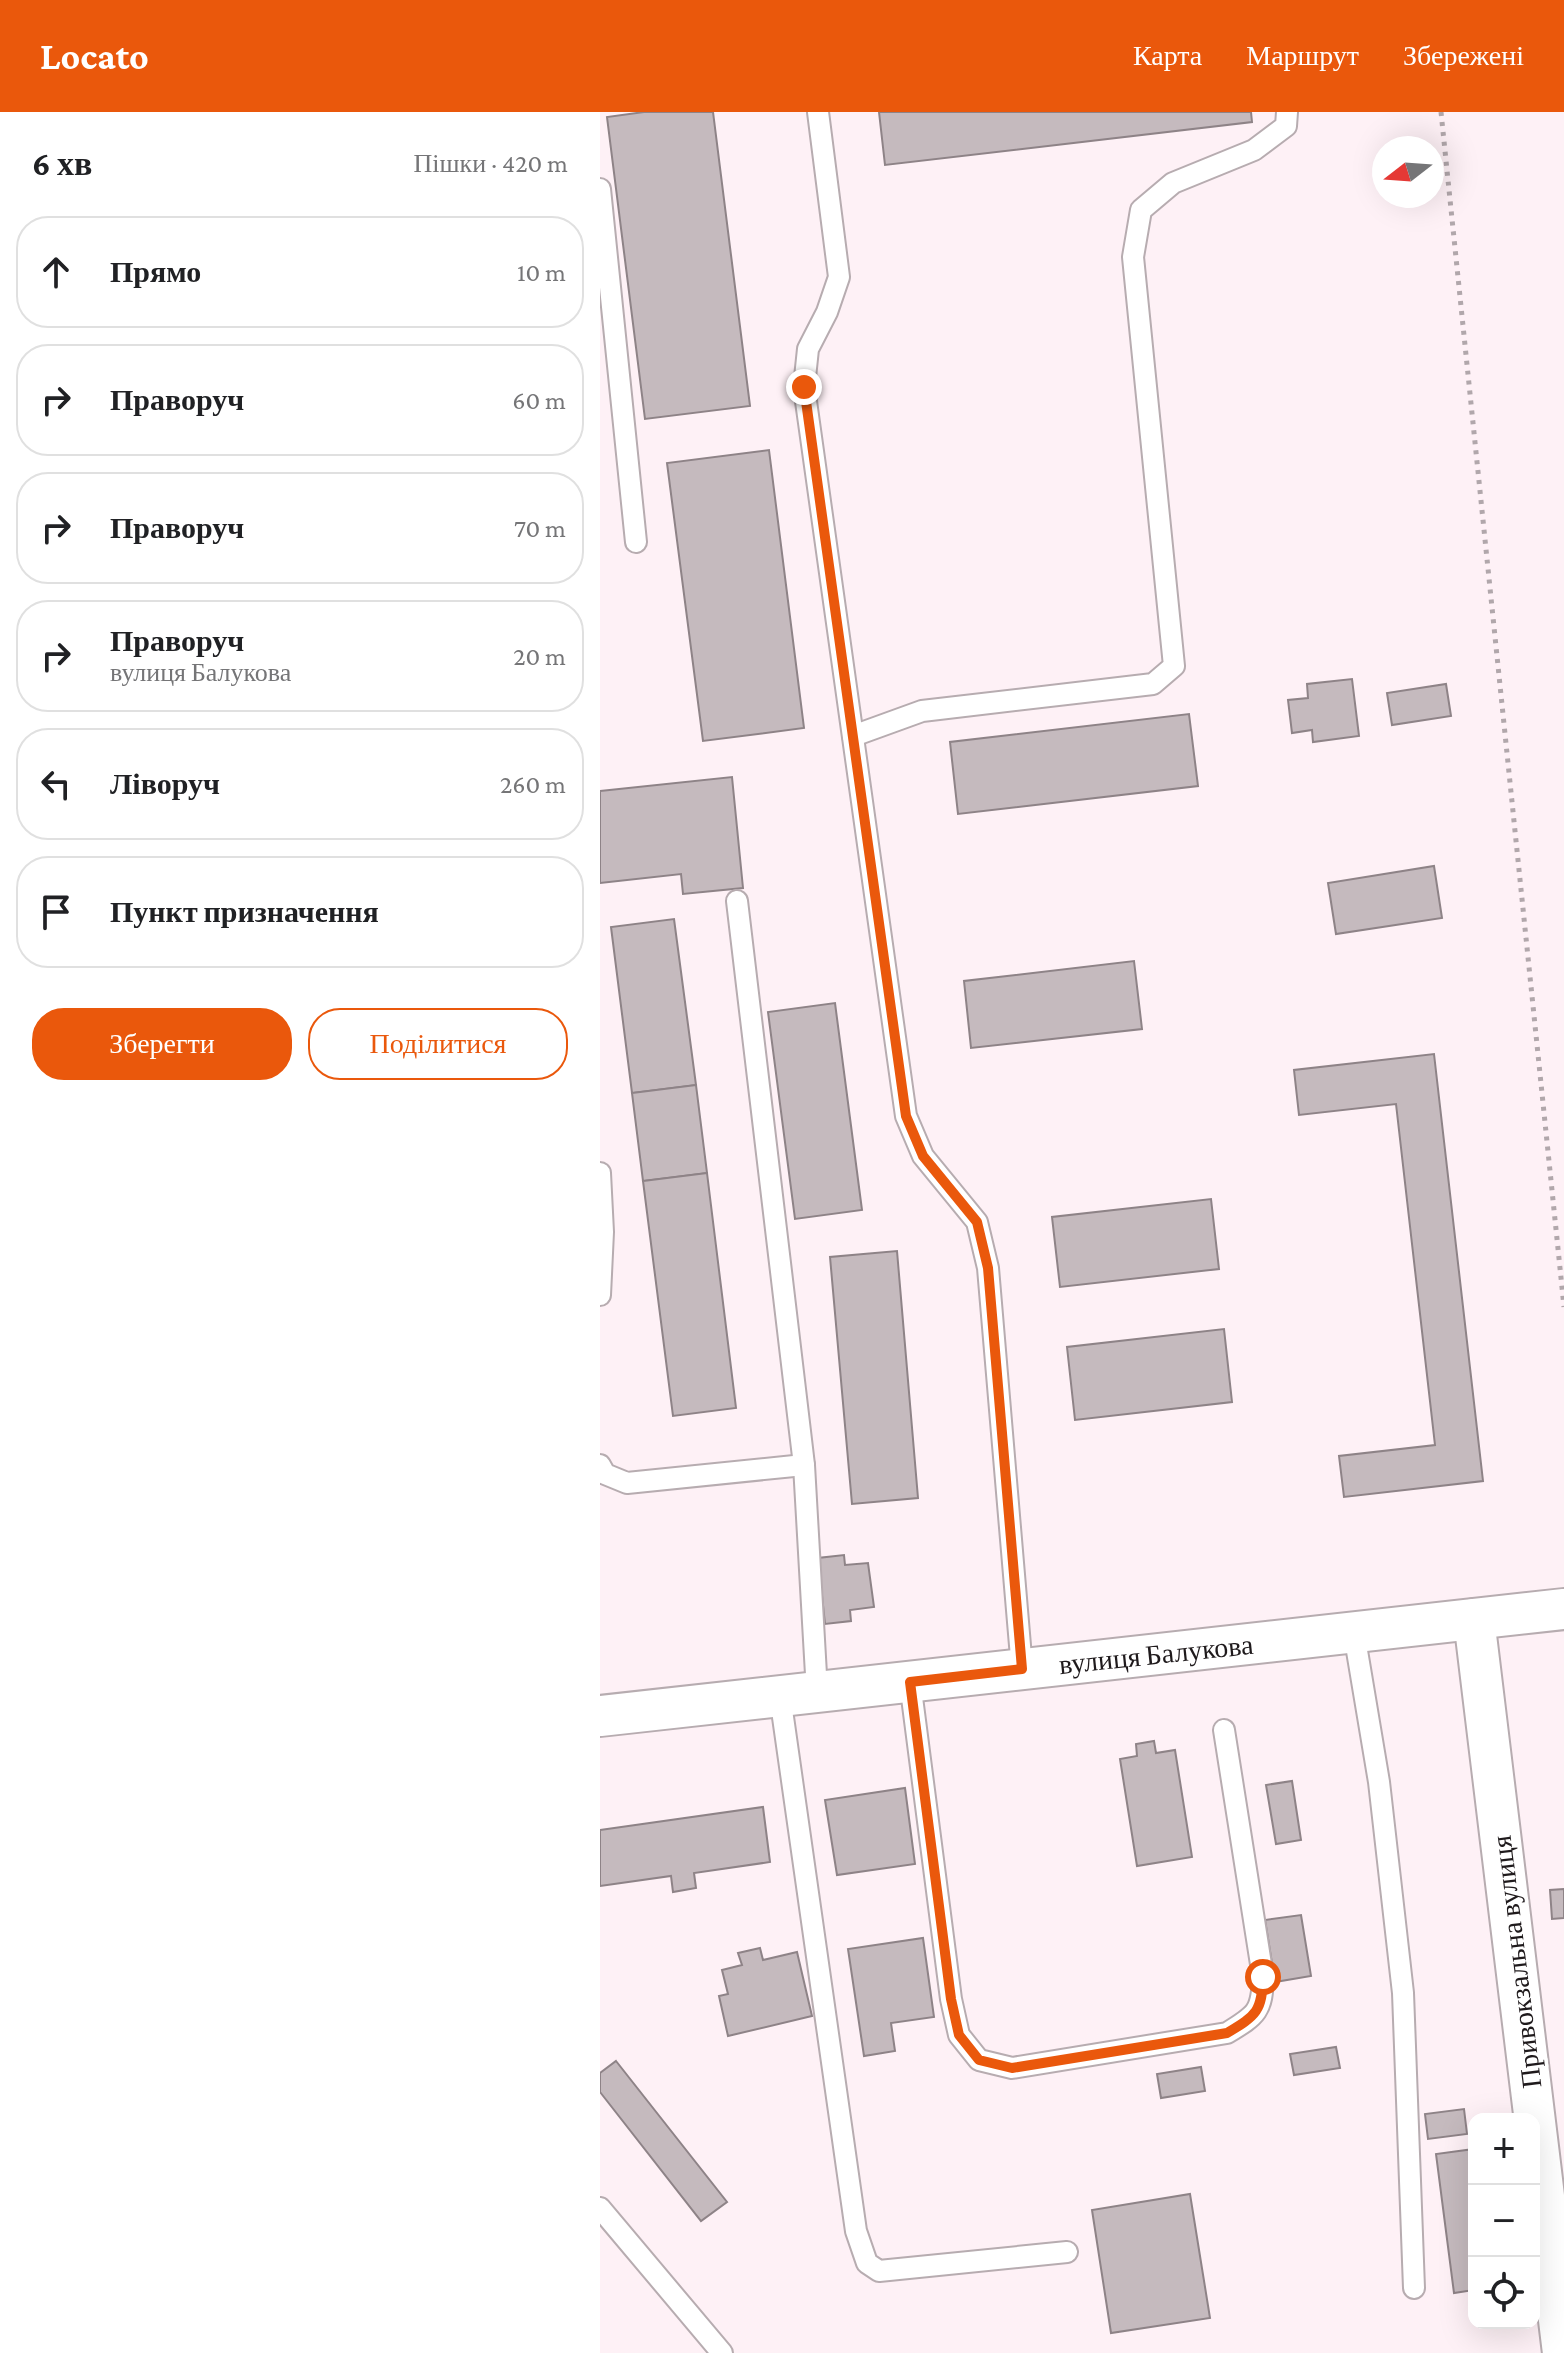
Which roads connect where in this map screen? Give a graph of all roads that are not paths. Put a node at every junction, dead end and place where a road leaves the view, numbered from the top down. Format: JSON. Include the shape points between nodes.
{"nodes":[{"id":1,"x":818,"y":112,"type":"edge"},
{"id":2,"x":1290,"y":117,"type":"edge"},
{"id":3,"x":600,"y":189,"type":"edge"},
{"id":4,"x":636,"y":542,"type":"dead end"},
{"id":5,"x":853,"y":736,"type":"junction"},
{"id":6,"x":737,"y":901,"type":"dead end"},
{"id":7,"x":600,"y":1173,"type":"edge"},
{"id":8,"x":600,"y":1295,"type":"edge"},
{"id":9,"x":600,"y":1465,"type":"edge"},
{"id":10,"x":804,"y":1465,"type":"junction"},
{"id":11,"x":1564,"y":1609,"type":"edge"},
{"id":12,"x":1474,"y":1619,"type":"junction"},
{"id":13,"x":1354,"y":1633,"type":"junction"},
{"id":14,"x":1022,"y":1669,"type":"junction"},
{"id":15,"x":910,"y":1682,"type":"junction"},
{"id":16,"x":799,"y":1694,"type":"junction"},
{"id":17,"x":600,"y":1716,"type":"edge"},
{"id":18,"x":1224,"y":1730,"type":"dead end"},
{"id":19,"x":600,"y":2208,"type":"edge"},
{"id":20,"x":1067,"y":2252,"type":"dead end"},
{"id":21,"x":1414,"y":2288,"type":"dead end"},
{"id":22,"x":722,"y":2353,"type":"edge"},
{"id":23,"x":1563,"y":2353,"type":"edge"}],
"edges":[{"from":1,"to":5,"type":"lane","via":[[839,277],[808,349],[804,387]]},
{"from":2,"to":5,"type":"lane","via":[[1254,150],[1173,183],[1141,210],[1133,257],[1174,666],[1153,684],[922,711]]},
{"from":3,"to":4,"type":"lane"},
{"from":5,"to":14,"type":"lane","via":[[906,1116],[923,1156],[977,1222],[988,1268]]},
{"from":6,"to":10,"type":"lane"},
{"from":7,"to":8,"type":"lane"},
{"from":9,"to":10,"type":"lane","via":[[605,1474],[627,1483]]},
{"from":10,"to":16,"type":"lane"},
{"from":11,"to":12,"type":"street","name":"вулиця Балукова"},
{"from":12,"to":13,"type":"street","name":"вулиця Балукова"},
{"from":12,"to":23,"type":"street","name":"Привокзальна вулиця"},
{"from":13,"to":14,"type":"street","name":"вулиця Балукова"},
{"from":13,"to":21,"type":"lane","via":[[1379,1782],[1403,1993]]},
{"from":14,"to":15,"type":"street","name":"вулиця Балукова"},
{"from":15,"to":16,"type":"street","name":"вулиця Балукова"},
{"from":15,"to":18,"type":"lane","via":[[959,2035],[979,2060],[1012,2068],[1227,2033],[1249,2020],[1262,2002],[1263,1977]]},
{"from":16,"to":17,"type":"street","name":"вулиця Балукова"},
{"from":16,"to":20,"type":"lane","via":[[856,2231],[867,2263],[879,2271]]},
{"from":19,"to":22,"type":"lane"}]}
